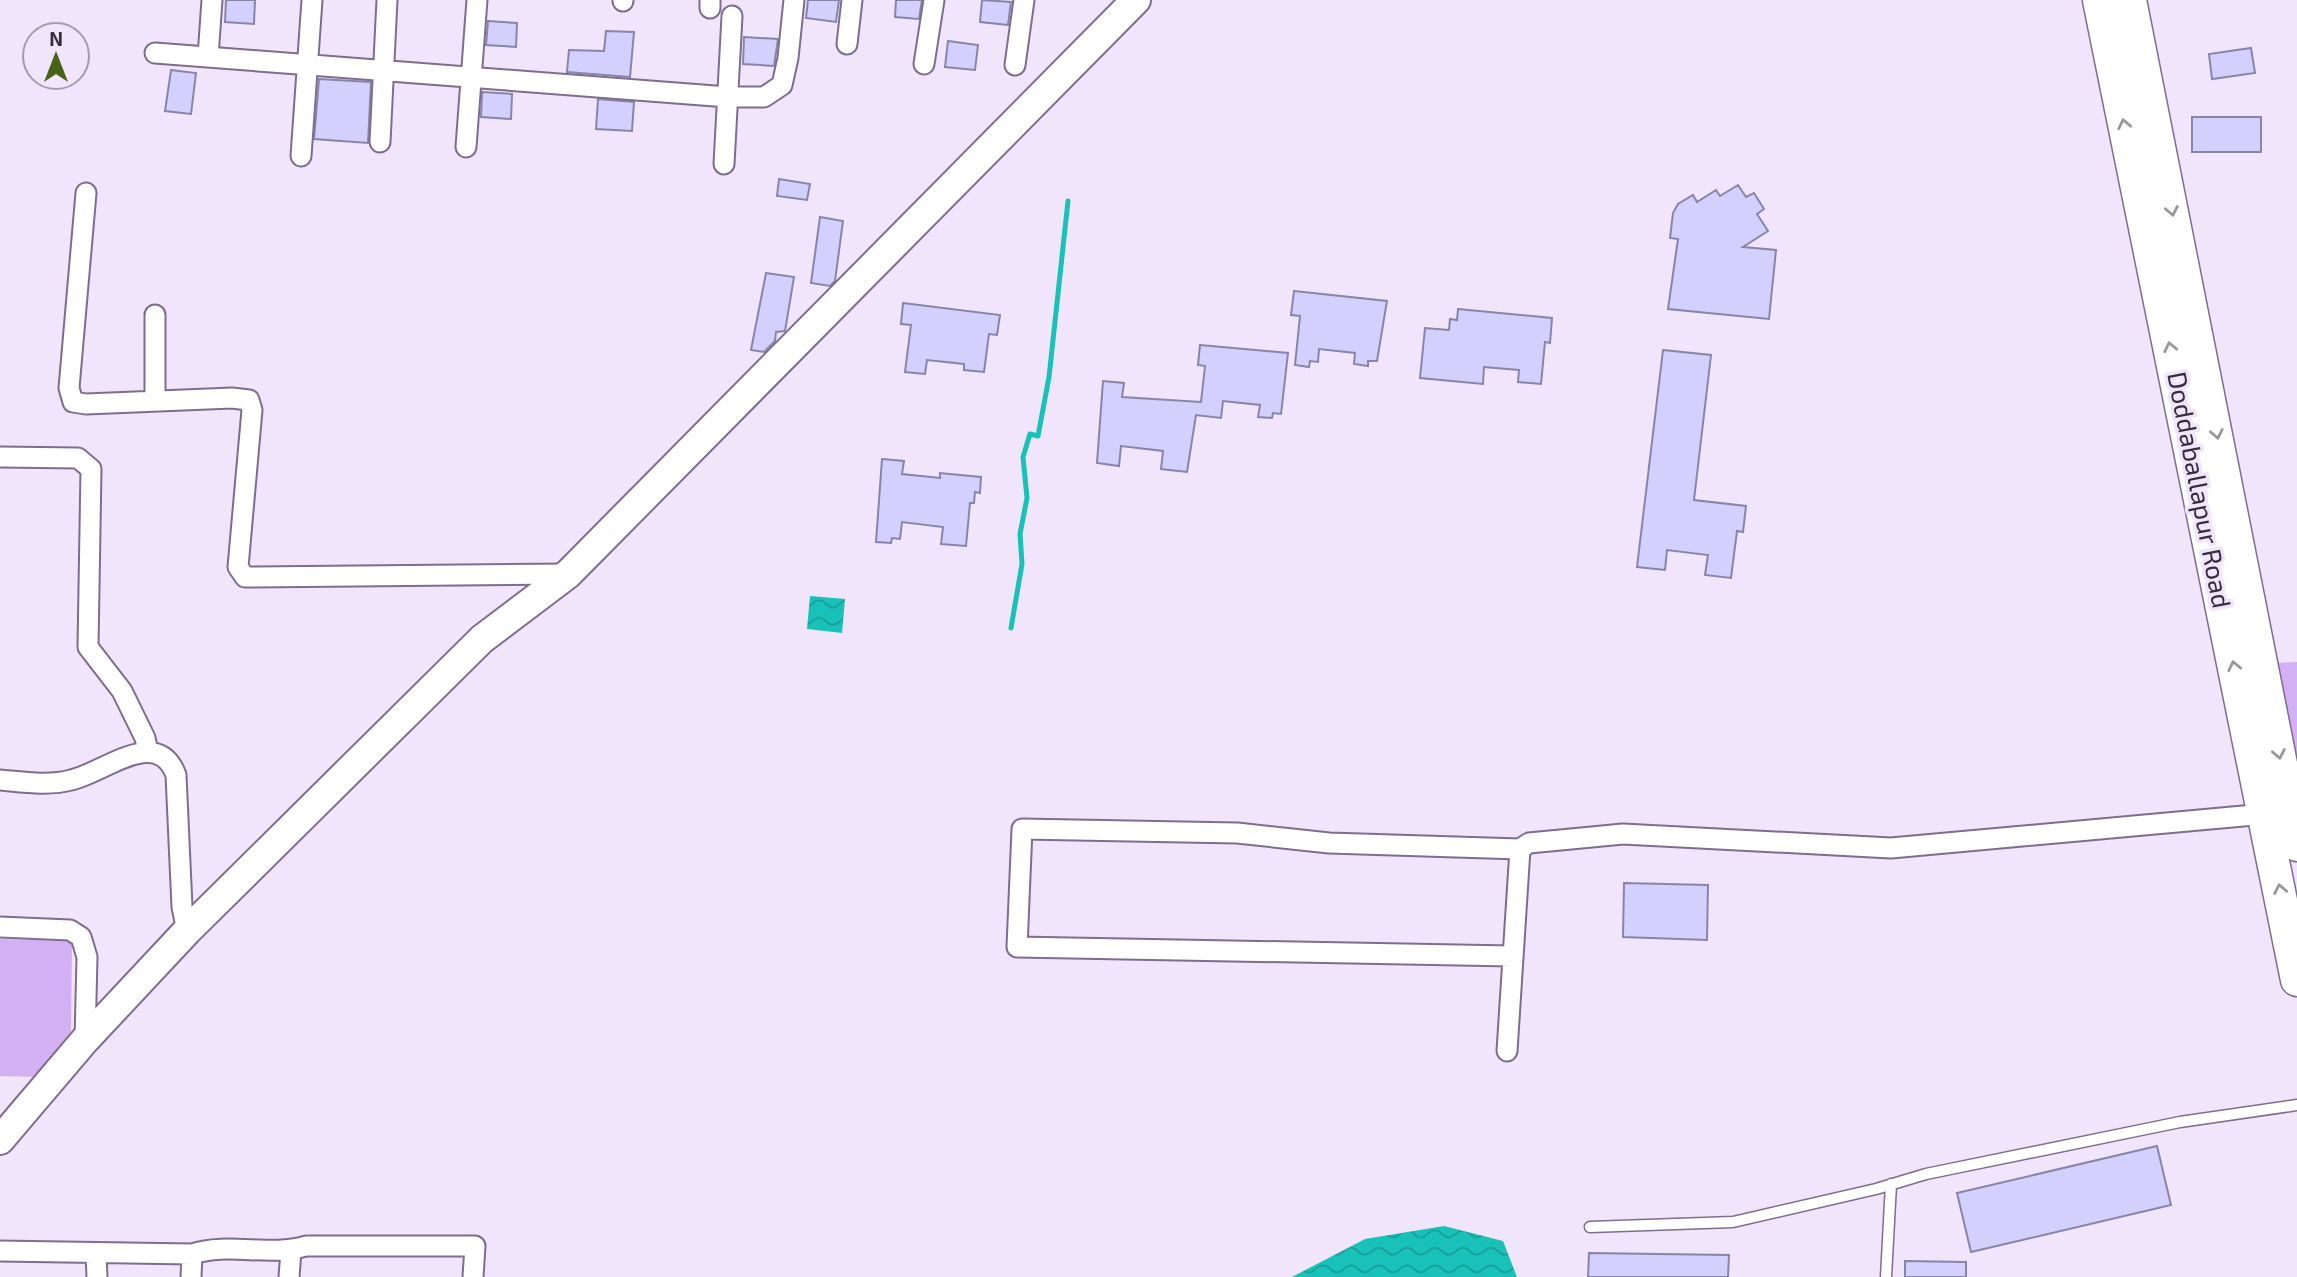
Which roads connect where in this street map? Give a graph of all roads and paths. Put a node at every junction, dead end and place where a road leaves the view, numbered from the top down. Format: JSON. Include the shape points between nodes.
{"nodes":[{"id":1,"x":212,"y":0,"type":"edge"},
{"id":2,"x":312,"y":0,"type":"edge"},
{"id":3,"x":387,"y":0,"type":"edge"},
{"id":4,"x":477,"y":0,"type":"edge"},
{"id":5,"x":794,"y":0,"type":"edge"},
{"id":6,"x":852,"y":0,"type":"edge"},
{"id":7,"x":934,"y":0,"type":"edge"},
{"id":8,"x":1024,"y":0,"type":"edge"},
{"id":9,"x":1136,"y":0,"type":"edge"},
{"id":10,"x":2099,"y":0,"type":"edge"},
{"id":11,"x":2130,"y":0,"type":"edge"},
{"id":12,"x":732,"y":16,"type":"dead end"},
{"id":13,"x":847,"y":44,"type":"dead end"},
{"id":14,"x":155,"y":53,"type":"dead end"},
{"id":15,"x":208,"y":57,"type":"junction"},
{"id":16,"x":307,"y":64,"type":"junction"},
{"id":17,"x":925,"y":64,"type":"dead end"},
{"id":18,"x":1015,"y":65,"type":"dead end"},
{"id":19,"x":384,"y":70,"type":"junction"},
{"id":20,"x":471,"y":77,"type":"junction"},
{"id":21,"x":728,"y":97,"type":"junction"},
{"id":22,"x":380,"y":142,"type":"dead end"},
{"id":23,"x":466,"y":147,"type":"dead end"},
{"id":24,"x":301,"y":156,"type":"dead end"},
{"id":25,"x":724,"y":164,"type":"dead end"},
{"id":26,"x":86,"y":193,"type":"dead end"},
{"id":27,"x":155,"y":315,"type":"dead end"},
{"id":28,"x":155,"y":401,"type":"junction"},
{"id":29,"x":0,"y":457,"type":"edge"},
{"id":30,"x":568,"y":574,"type":"junction"},
{"id":31,"x":2256,"y":706,"type":"junction"},
{"id":32,"x":148,"y":752,"type":"junction"},
{"id":33,"x":0,"y":780,"type":"edge"},
{"id":34,"x":2292,"y":790,"type":"edge"},
{"id":35,"x":2265,"y":814,"type":"junction"},
{"id":36,"x":2297,"y":845,"type":"edge"},
{"id":37,"x":1520,"y":849,"type":"junction"},
{"id":38,"x":0,"y":927,"type":"edge"},
{"id":39,"x":187,"y":930,"type":"junction"},
{"id":40,"x":1512,"y":956,"type":"junction"},
{"id":41,"x":2297,"y":980,"type":"edge"},
{"id":42,"x":85,"y":1040,"type":"junction"},
{"id":43,"x":1507,"y":1051,"type":"dead end"},
{"id":44,"x":2297,"y":1105,"type":"edge"},
{"id":45,"x":0,"y":1140,"type":"edge"},
{"id":46,"x":1891,"y":1184,"type":"junction"},
{"id":47,"x":1590,"y":1227,"type":"dead end"},
{"id":48,"x":0,"y":1251,"type":"edge"},
{"id":49,"x":291,"y":1251,"type":"junction"},
{"id":50,"x":96,"y":1254,"type":"junction"},
{"id":51,"x":192,"y":1254,"type":"junction"},
{"id":52,"x":97,"y":1277,"type":"edge"},
{"id":53,"x":191,"y":1277,"type":"edge"},
{"id":54,"x":289,"y":1277,"type":"edge"},
{"id":55,"x":473,"y":1277,"type":"edge"},
{"id":56,"x":1886,"y":1277,"type":"edge"}],
"edges":[{"from":1,"to":15,"type":"street"},
{"from":2,"to":16,"type":"street"},
{"from":3,"to":19,"type":"street"},
{"from":4,"to":20,"type":"street"},
{"from":5,"to":21,"type":"street","via":[[782,85],[764,97]]},
{"from":6,"to":13,"type":"street"},
{"from":7,"to":17,"type":"street"},
{"from":8,"to":18,"type":"street"},
{"from":9,"to":30,"type":"main road"},
{"from":31,"to":10,"type":"main road","name":"Doddaballapur Road","one_way":true},
{"from":11,"to":31,"type":"main road","name":"Doddaballapur Road","one_way":true},
{"from":12,"to":21,"type":"street"},
{"from":14,"to":15,"type":"street"},
{"from":15,"to":16,"type":"street"},
{"from":16,"to":19,"type":"street"},
{"from":16,"to":24,"type":"street"},
{"from":19,"to":20,"type":"street"},
{"from":19,"to":22,"type":"street"},
{"from":20,"to":21,"type":"street"},
{"from":20,"to":23,"type":"street"},
{"from":21,"to":25,"type":"street"},
{"from":26,"to":28,"type":"street","via":[[69,388],[73,402]]},
{"from":27,"to":28,"type":"street"},
{"from":28,"to":30,"type":"street","via":[[249,400],[252,410],[238,567],[245,577]]},
{"from":29,"to":32,"type":"street","via":[[78,458],[91,469],[88,647],[122,691]]},
{"from":30,"to":39,"type":"main road","via":[[482,639]]},
{"from":31,"to":34,"type":"main road","name":"Doddaballapur Road","one_way":true},
{"from":31,"to":35,"type":"main road","name":"Doddaballapur Road"},
{"from":32,"to":33,"type":"street","via":[[72,780]]},
{"from":32,"to":39,"type":"street","via":[[164,757],[176,775]]},
{"from":34,"to":36,"type":"main road","name":"Doddaballapur Road"},
{"from":35,"to":37,"type":"street","via":[[1891,848],[1623,834],[1529,843]]},
{"from":41,"to":35,"type":"main road","name":"Doddaballapur Road","one_way":true},
{"from":37,"to":40,"type":"street"},
{"from":37,"to":40,"type":"street","via":[[1329,843],[1237,833],[1022,829],[1017,947]]},
{"from":38,"to":42,"type":"street","via":[[70,930],[81,937],[87,957]]},
{"from":39,"to":42,"type":"main road"},
{"from":40,"to":43,"type":"street"},
{"from":42,"to":45,"type":"main road"},
{"from":44,"to":46,"type":"lane","via":[[2180,1122]]},
{"from":46,"to":47,"type":"lane","via":[[1733,1222]]},
{"from":46,"to":56,"type":"lane"},
{"from":48,"to":50,"type":"street"},
{"from":49,"to":51,"type":"street","via":[[207,1249]]},
{"from":49,"to":54,"type":"street"},
{"from":49,"to":55,"type":"street","via":[[306,1246],[475,1246]]},
{"from":50,"to":51,"type":"street"},
{"from":50,"to":52,"type":"street"},
{"from":51,"to":53,"type":"street"}]}
